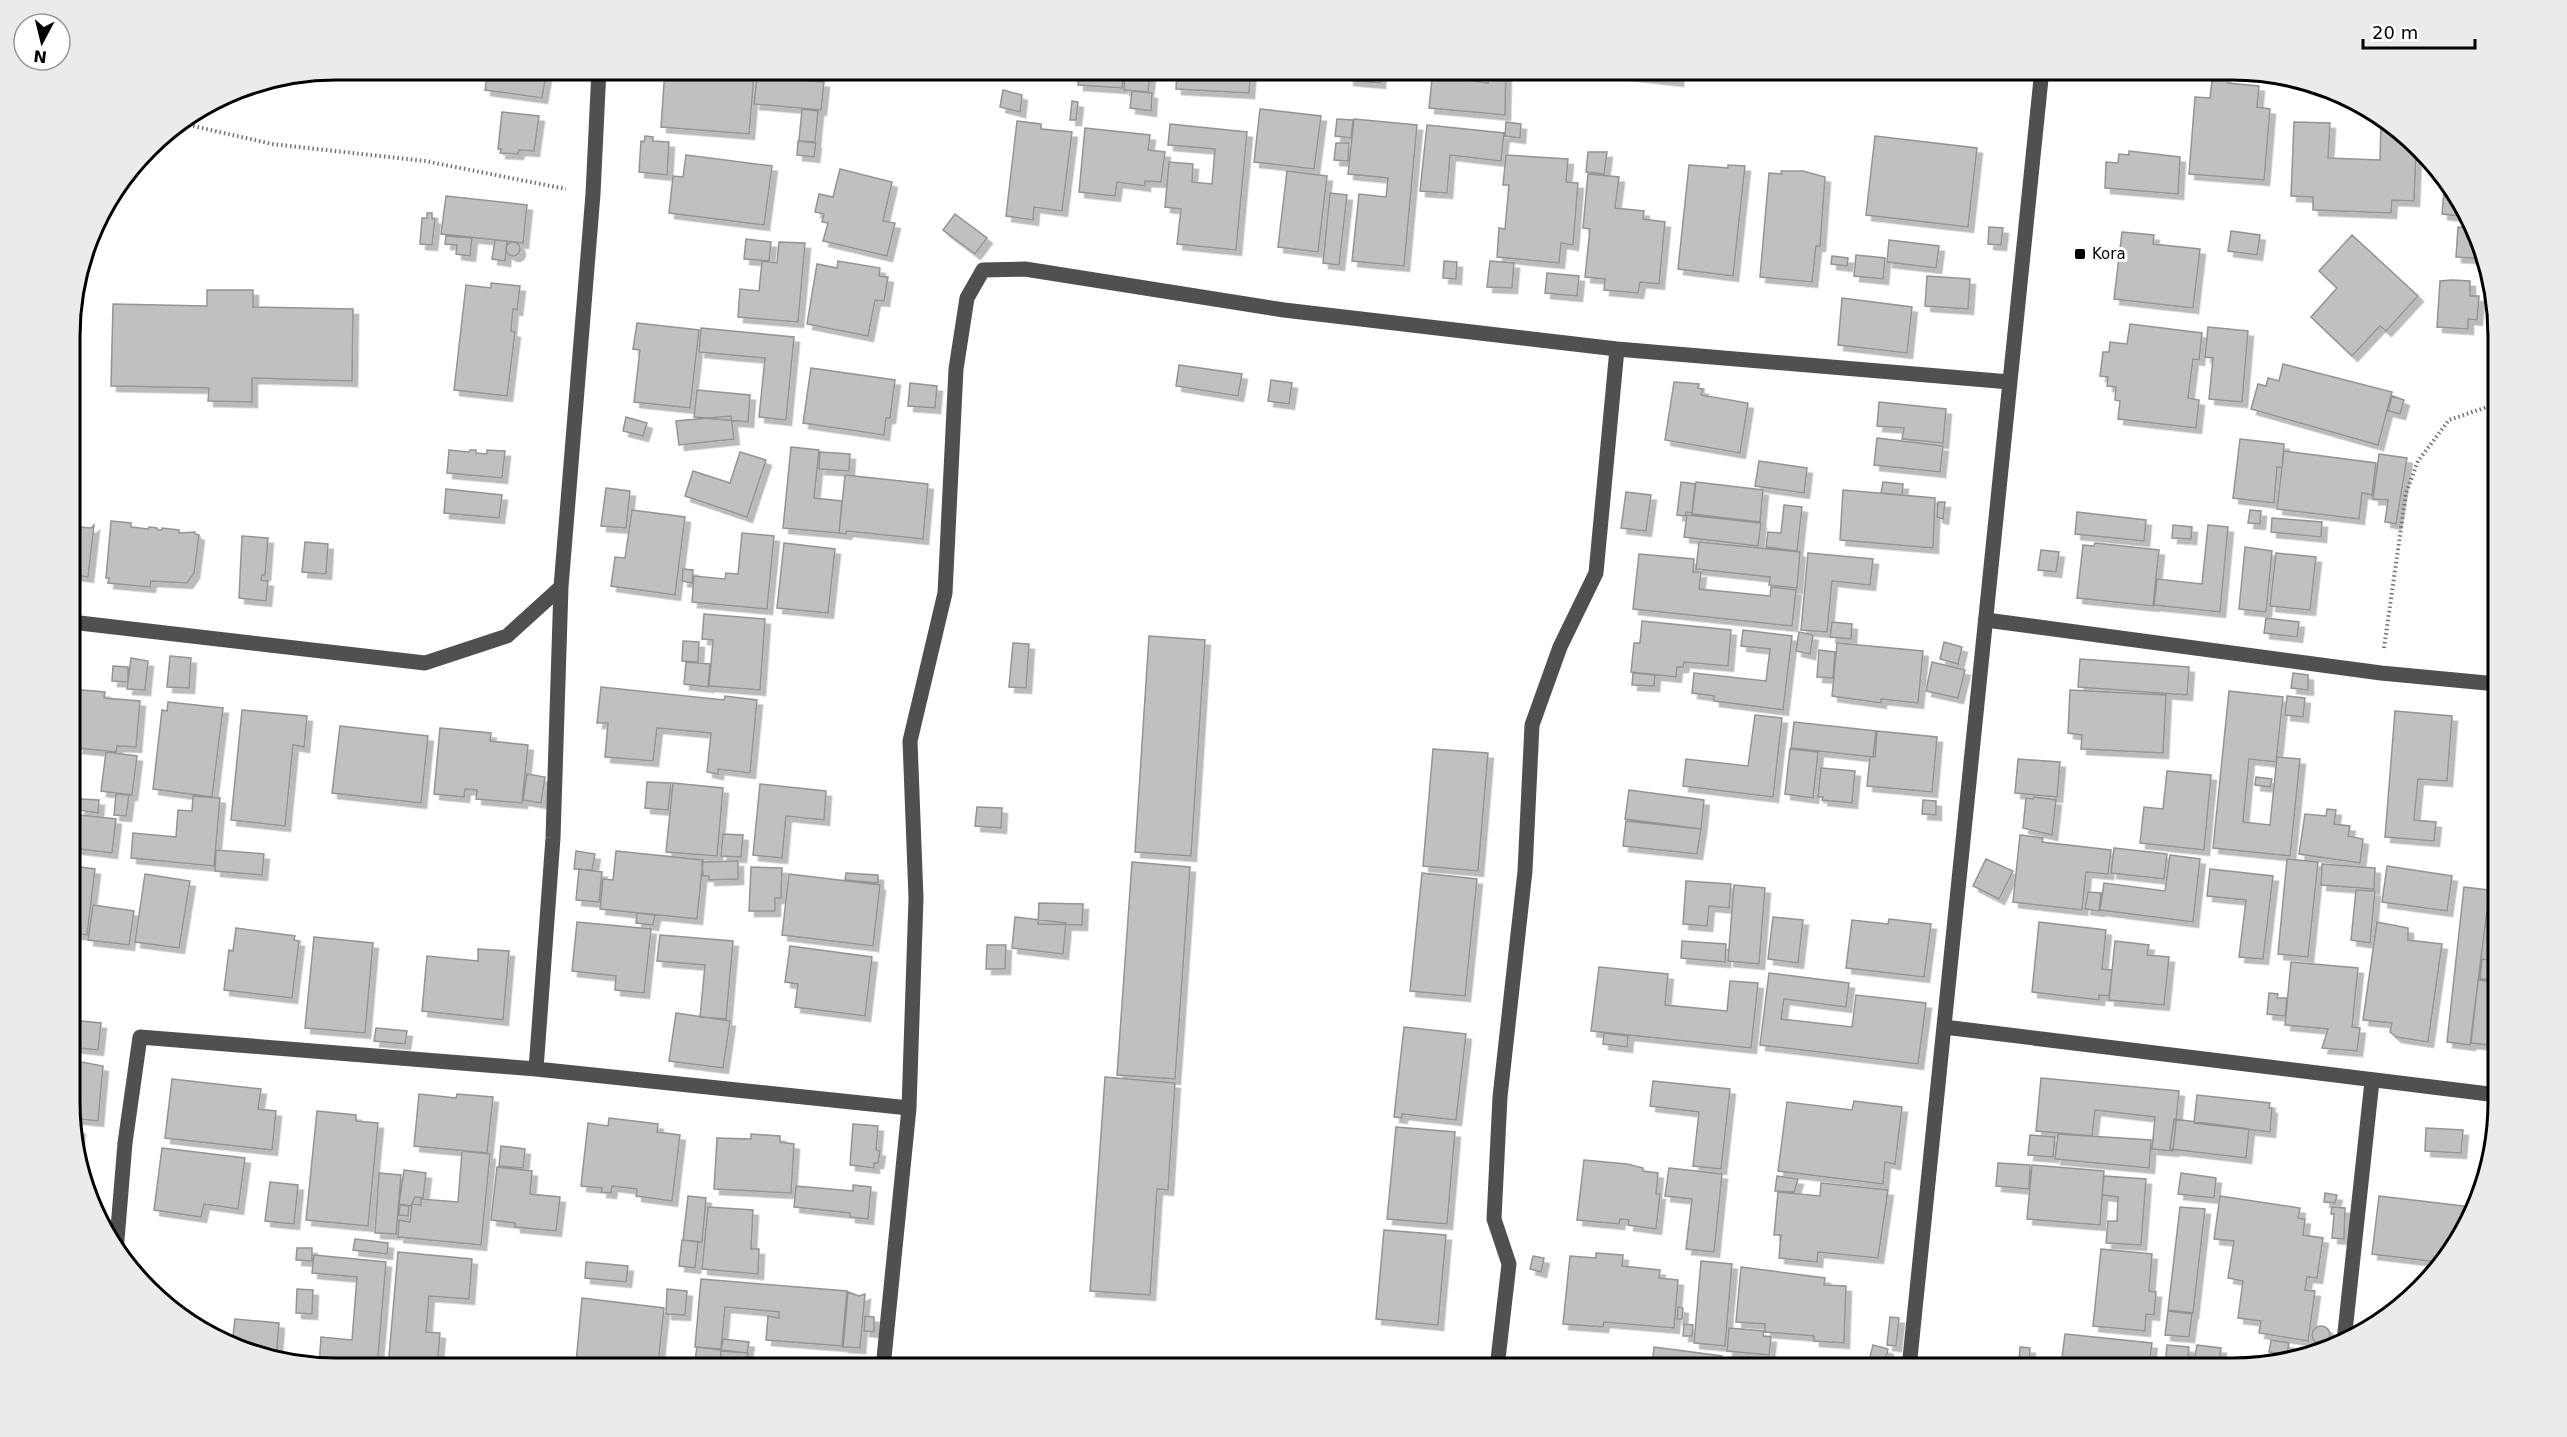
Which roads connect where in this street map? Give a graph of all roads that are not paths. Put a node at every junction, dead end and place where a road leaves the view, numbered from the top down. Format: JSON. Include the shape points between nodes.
{"nodes":[{"id":1,"x":598,"y":80,"type":"edge"},
{"id":2,"x":2041,"y":80,"type":"edge"},
{"id":3,"x":1617,"y":350,"type":"junction"},
{"id":4,"x":2010,"y":382,"type":"junction"},
{"id":5,"x":561,"y":587,"type":"junction"},
{"id":6,"x":1986,"y":620,"type":"junction"},
{"id":7,"x":80,"y":623,"type":"edge"},
{"id":8,"x":2488,"y":683,"type":"edge"},
{"id":9,"x":1944,"y":1027,"type":"junction"},
{"id":10,"x":536,"y":1069,"type":"junction"},
{"id":11,"x":2372,"y":1081,"type":"junction"},
{"id":12,"x":2488,"y":1094,"type":"edge"},
{"id":13,"x":909,"y":1108,"type":"junction"},
{"id":14,"x":117,"y":1235,"type":"edge"},
{"id":15,"x":2345,"y":1331,"type":"edge"},
{"id":16,"x":884,"y":1358,"type":"edge"},
{"id":17,"x":1498,"y":1358,"type":"edge"},
{"id":18,"x":1910,"y":1358,"type":"edge"}],
"edges":[{"from":1,"to":5,"type":"street"},
{"from":2,"to":4,"type":"street"},
{"from":3,"to":4,"type":"street"},
{"from":3,"to":13,"type":"street","via":[[1284,310],[1025,269],[983,270],[967,298],[956,369],[945,593],[910,741],[916,897]]},
{"from":3,"to":17,"type":"street","via":[[1596,573],[1560,647],[1532,725],[1525,871],[1500,1097],[1494,1220],[1509,1264]]},
{"from":4,"to":6,"type":"street"},
{"from":5,"to":7,"type":"street","via":[[507,636],[425,663]]},
{"from":5,"to":10,"type":"street","via":[[553,838]]},
{"from":6,"to":8,"type":"street","via":[[2381,673]]},
{"from":6,"to":9,"type":"street"},
{"from":9,"to":11,"type":"street"},
{"from":9,"to":18,"type":"street"},
{"from":10,"to":13,"type":"street"},
{"from":10,"to":14,"type":"street","via":[[140,1038]]},
{"from":11,"to":12,"type":"street"},
{"from":11,"to":15,"type":"street"},
{"from":13,"to":16,"type":"street"}]}
